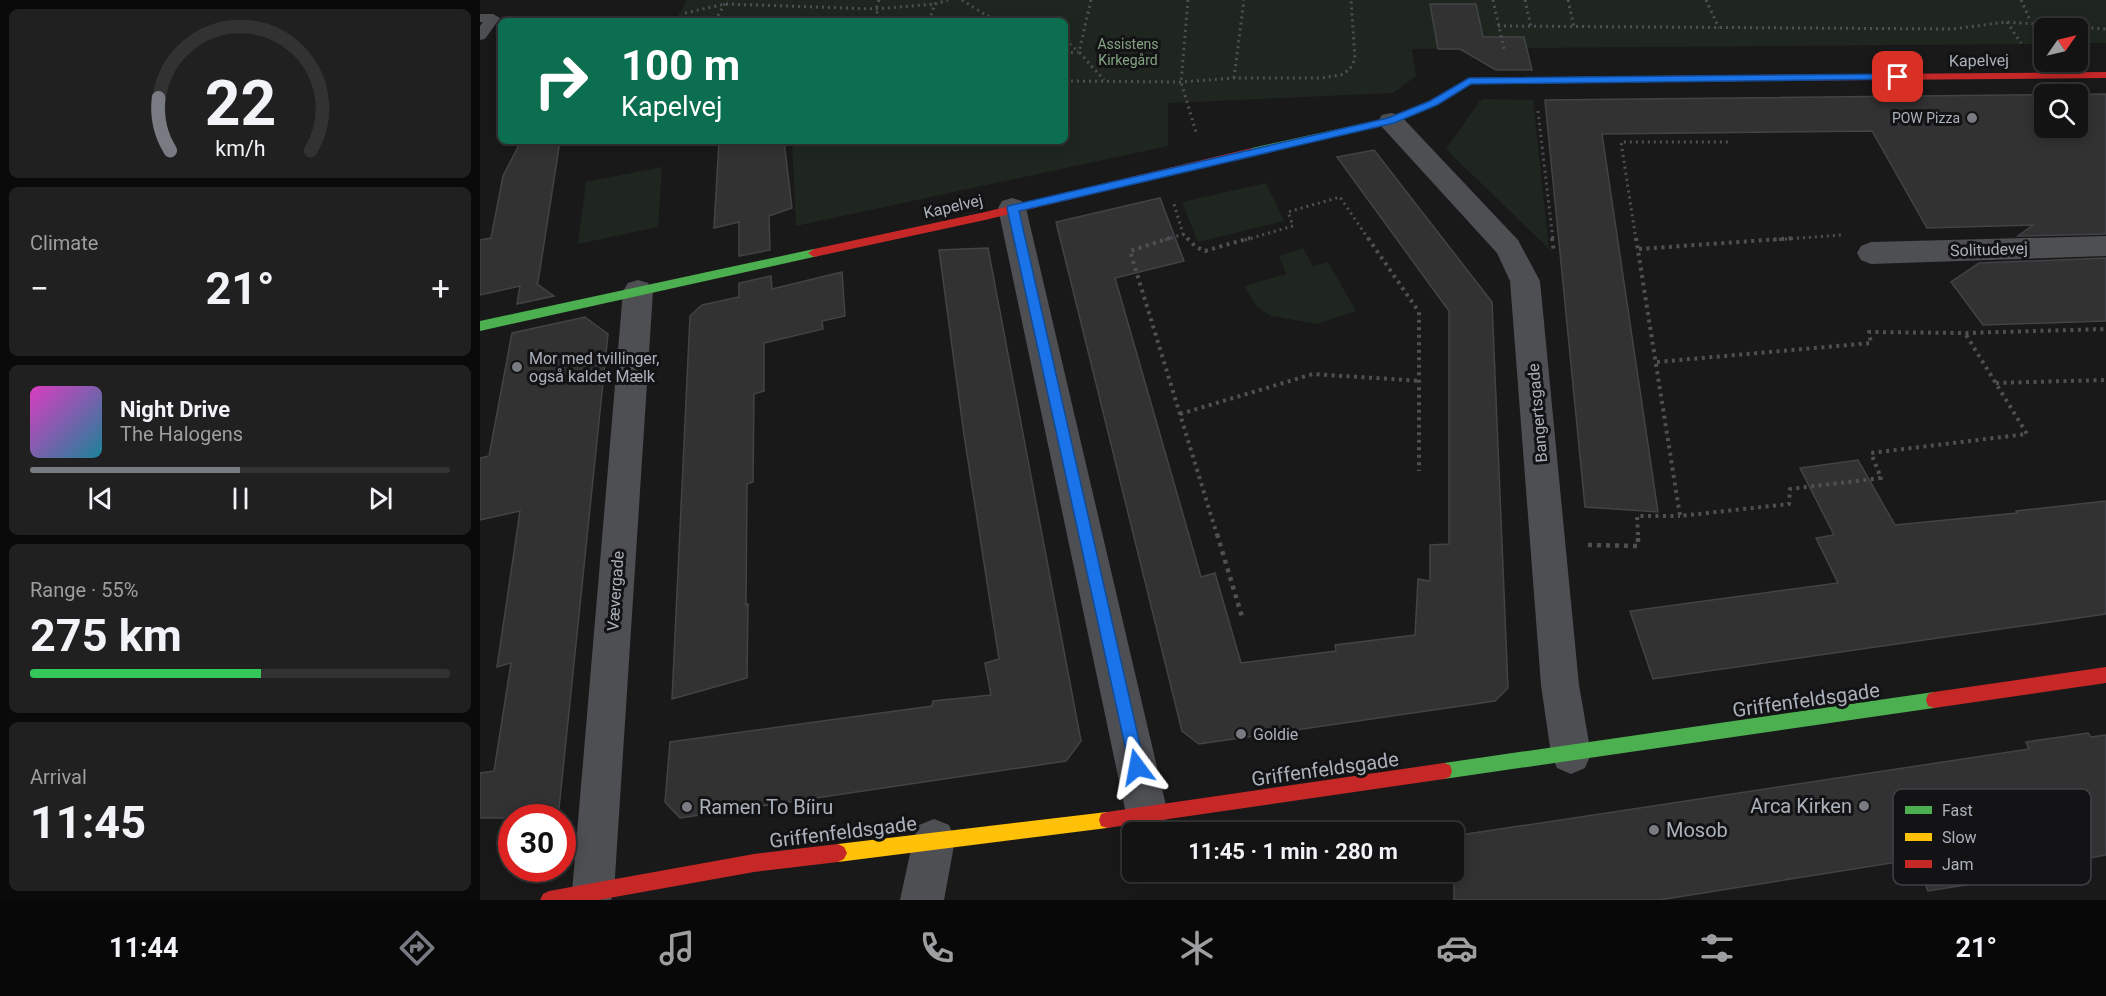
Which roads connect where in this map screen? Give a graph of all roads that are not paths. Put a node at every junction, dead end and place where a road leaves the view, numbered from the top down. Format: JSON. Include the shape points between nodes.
{"nodes":[{"id":1,"x":480,"y":18,"type":"edge"},
{"id":2,"x":480,"y":36,"type":"edge"},
{"id":3,"x":2106,"y":75,"type":"edge"},
{"id":4,"x":1391,"y":121,"type":"junction"},
{"id":5,"x":1012,"y":208,"type":"junction"},
{"id":6,"x":2106,"y":246,"type":"edge"},
{"id":7,"x":1871,"y":253,"type":"road end"},
{"id":8,"x":638,"y":291,"type":"junction"},
{"id":9,"x":480,"y":326,"type":"edge"},
{"id":10,"x":2106,"y":675,"type":"edge"},
{"id":11,"x":1571,"y":754,"type":"junction"},
{"id":12,"x":1147,"y":814,"type":"junction"},
{"id":13,"x":934,"y":840,"type":"junction"},
{"id":14,"x":593,"y":892,"type":"junction"},
{"id":15,"x":549,"y":900,"type":"edge"},
{"id":16,"x":922,"y":900,"type":"edge"}],
"edges":[{"from":1,"to":2,"type":"lane","via":[[493,18]]},
{"from":3,"to":4,"type":"street","name":"Kapelvej","via":[[1469,81],[1433,103]]},
{"from":4,"to":5,"type":"street","name":"Kapelvej"},
{"from":4,"to":11,"type":"street","name":"Bangertsgade","via":[[1508,247],[1525,280],[1560,685]]},
{"from":5,"to":8,"type":"street","name":"Kapelvej"},
{"from":5,"to":12,"type":"street"},
{"from":6,"to":7,"type":"street","name":"Solitudevej"},
{"from":8,"to":9,"type":"street","name":"Kapelvej"},
{"from":8,"to":14,"type":"street","name":"Vævergade"},
{"from":10,"to":11,"type":"street","name":"Griffenfeldsgade"},
{"from":11,"to":12,"type":"street","name":"Griffenfeldsgade"},
{"from":12,"to":13,"type":"street","name":"Griffenfeldsgade"},
{"from":13,"to":14,"type":"street","name":"Griffenfeldsgade","via":[[754,863]]},
{"from":13,"to":16,"type":"street"},
{"from":14,"to":15,"type":"street","name":"Griffenfeldsgade"}]}
